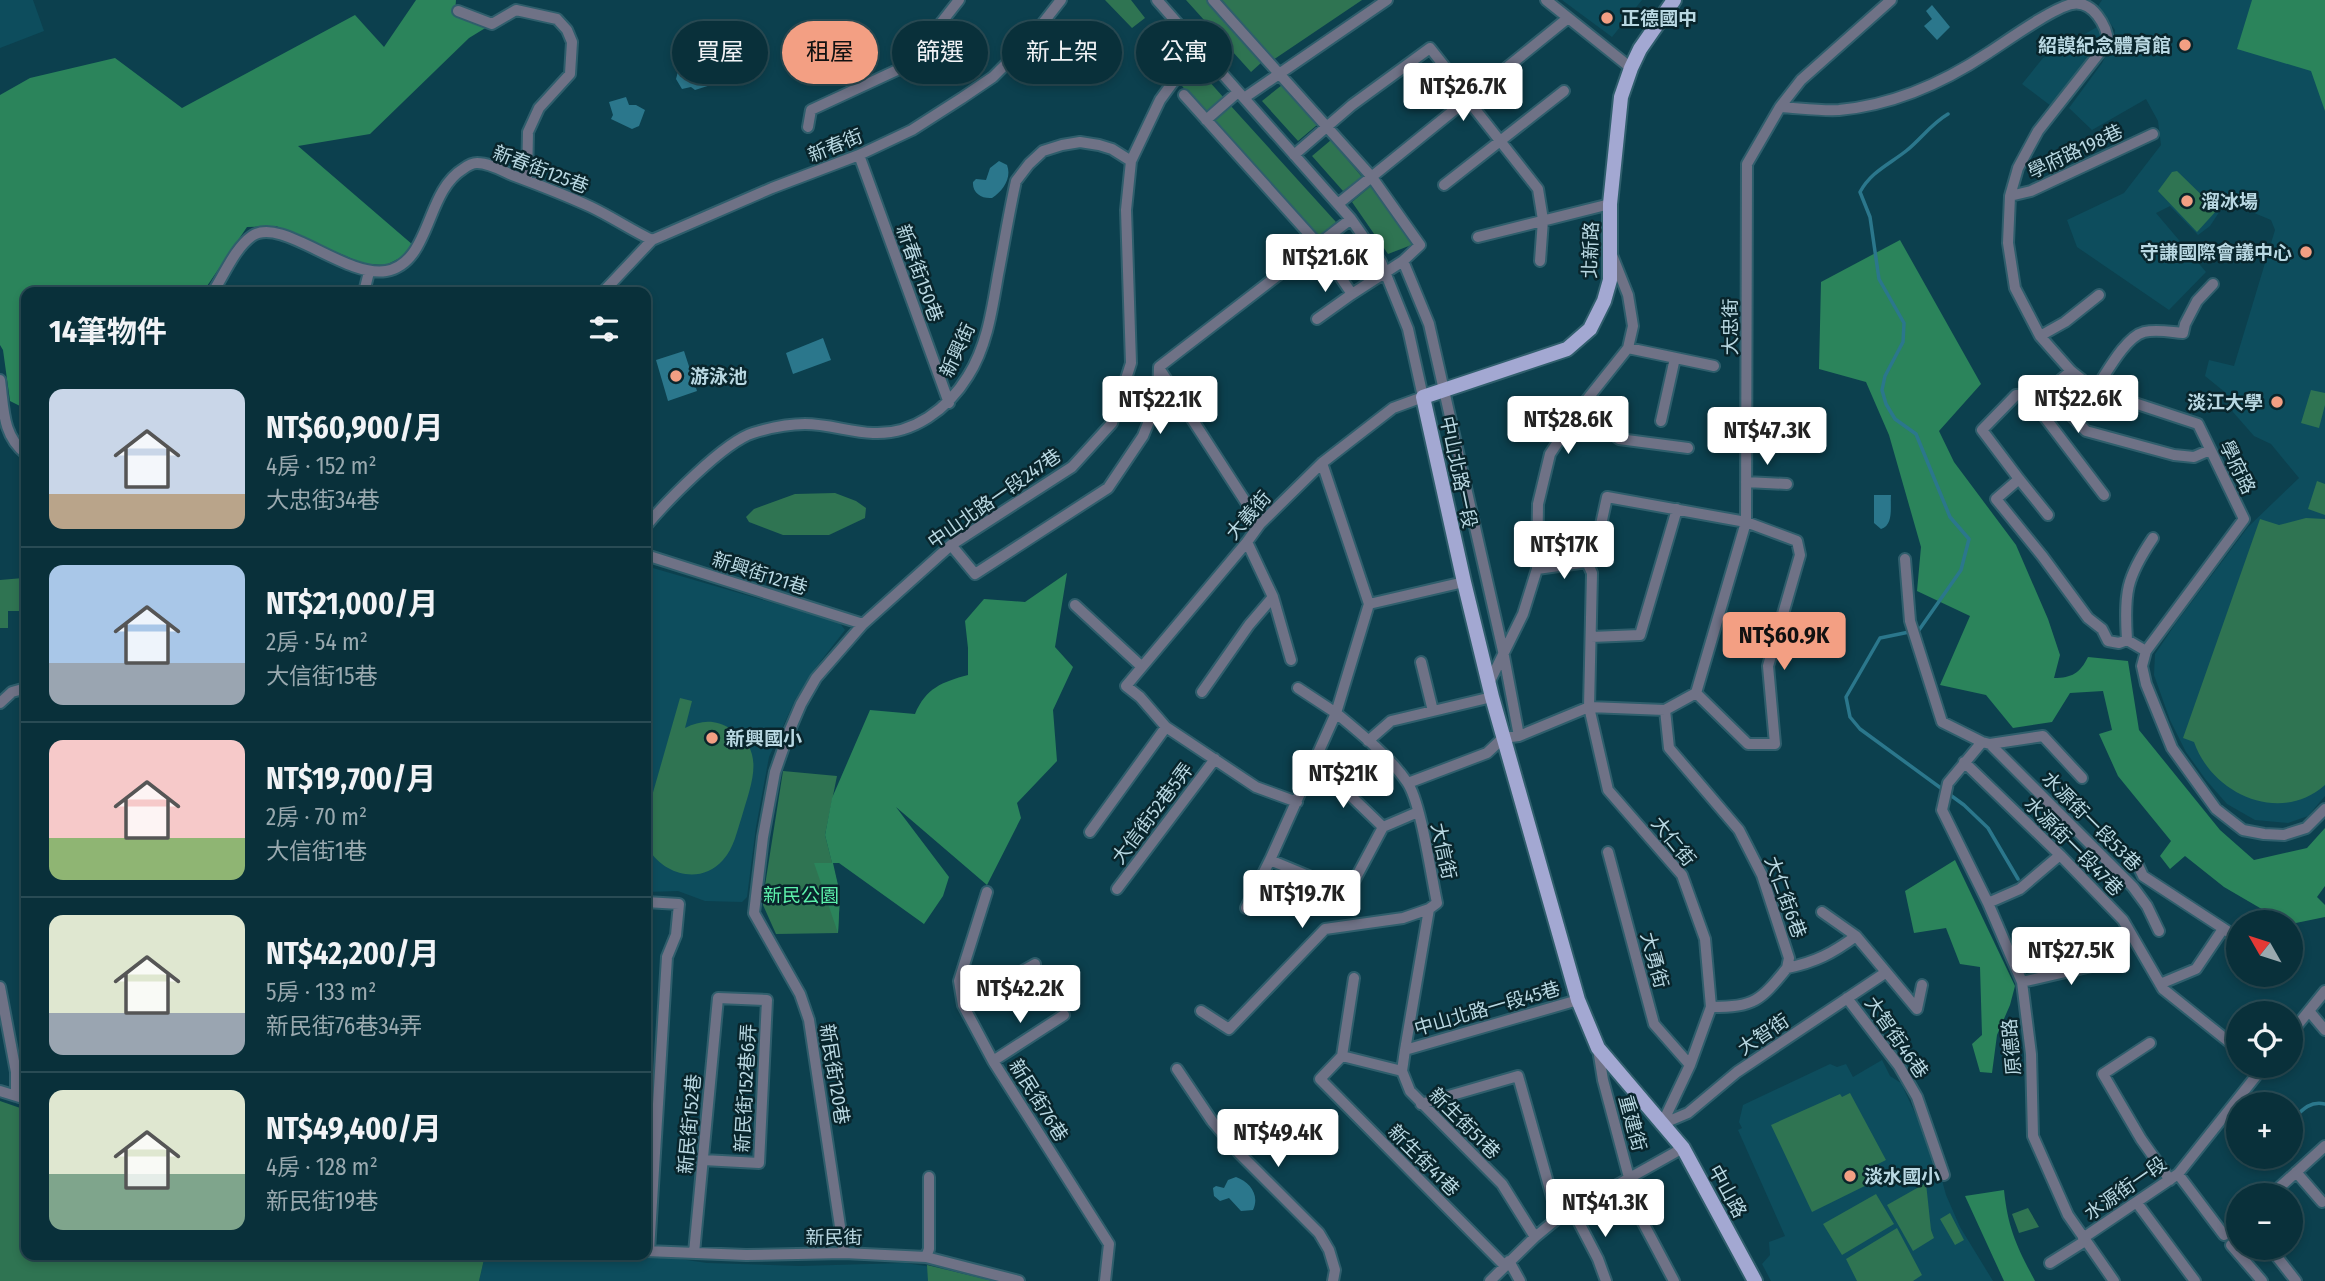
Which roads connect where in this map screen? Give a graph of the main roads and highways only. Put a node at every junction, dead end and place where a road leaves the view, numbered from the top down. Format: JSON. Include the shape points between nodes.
{"nodes":[{"id":1,"x":1674,"y":0,"type":"edge"},
{"id":2,"x":1423,"y":397,"type":"joint"},
{"id":3,"x":1662,"y":1124,"type":"joint"},
{"id":4,"x":1755,"y":1281,"type":"edge"}],
"edges":[{"from":1,"to":2,"type":"main road","name":"北新路","via":[[1630,68],[1622,97],[1610,204],[1610,280],[1590,329],[1567,349]]},
{"from":2,"to":3,"type":"main road","name":"中山北路一段","via":[[1490,690],[1578,1000],[1598,1048]]},
{"from":3,"to":4,"type":"main road","name":"中山路","via":[[1683,1148]]}]}
